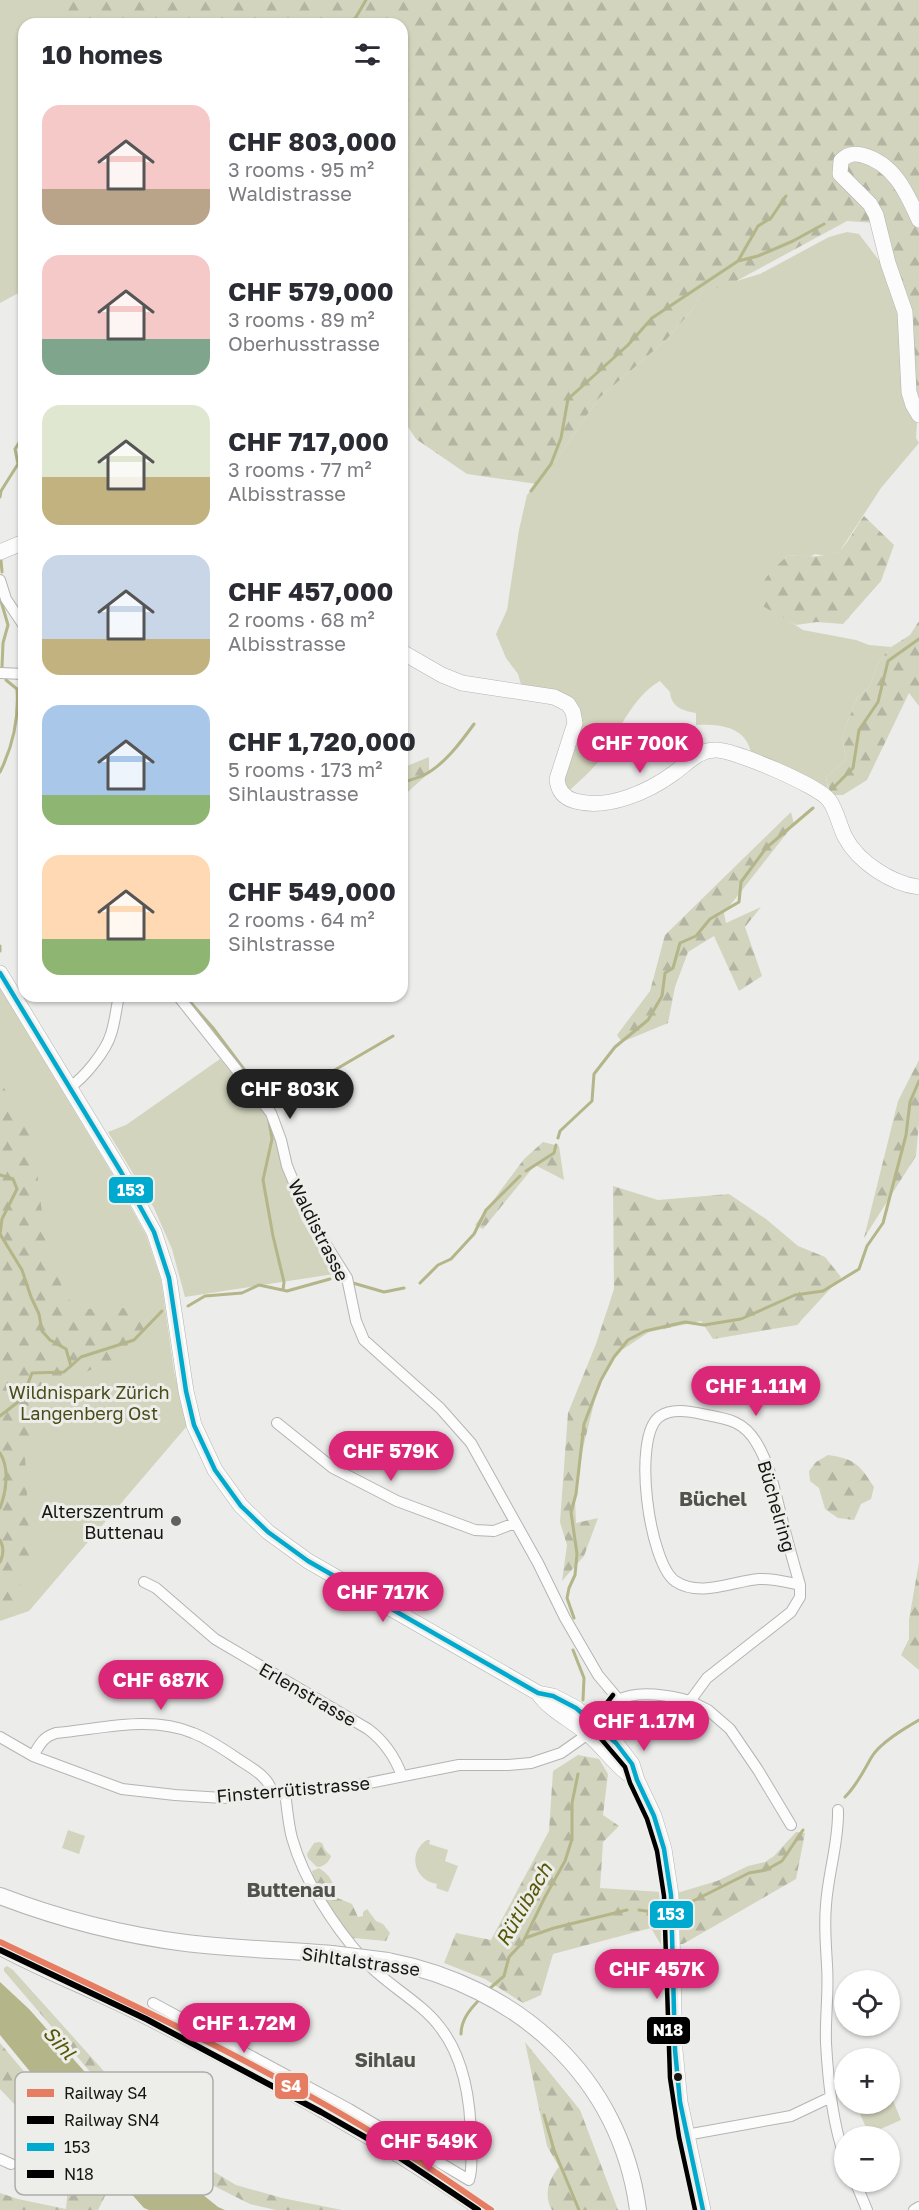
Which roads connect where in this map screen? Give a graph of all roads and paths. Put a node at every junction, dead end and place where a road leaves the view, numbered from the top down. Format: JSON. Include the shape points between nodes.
{"nodes":[{"id":1,"x":919,"y":220,"type":"edge"},
{"id":2,"x":919,"y":415,"type":"edge"},
{"id":3,"x":18,"y":544,"type":"edge"},
{"id":4,"x":0,"y":552,"type":"edge"},
{"id":5,"x":0,"y":580,"type":"edge"},
{"id":6,"x":18,"y":617,"type":"edge"},
{"id":7,"x":408,"y":655,"type":"edge"},
{"id":8,"x":0,"y":673,"type":"edge"},
{"id":9,"x":18,"y":674,"type":"edge"},
{"id":10,"x":919,"y":887,"type":"edge"},
{"id":11,"x":0,"y":973,"type":"edge"},
{"id":12,"x":118,"y":1002,"type":"edge"},
{"id":13,"x":183,"y":1002,"type":"edge"},
{"id":14,"x":70,"y":1087,"type":"junction"},
{"id":15,"x":277,"y":1423,"type":"dead end"},
{"id":16,"x":515,"y":1524,"type":"junction"},
{"id":17,"x":144,"y":1582,"type":"dead end"},
{"id":18,"x":800,"y":1586,"type":"junction"},
{"id":19,"x":619,"y":1700,"type":"junction"},
{"id":20,"x":690,"y":1701,"type":"junction"},
{"id":21,"x":593,"y":1730,"type":"junction"},
{"id":22,"x":0,"y":1737,"type":"edge"},
{"id":23,"x":33,"y":1756,"type":"junction"},
{"id":24,"x":402,"y":1776,"type":"junction"},
{"id":25,"x":285,"y":1792,"type":"junction"},
{"id":26,"x":272,"y":1793,"type":"junction"},
{"id":27,"x":837,"y":1810,"type":"dead end"},
{"id":28,"x":791,"y":1826,"type":"dead end"},
{"id":29,"x":0,"y":1896,"type":"edge"},
{"id":30,"x":2,"y":1955,"type":"edge"},
{"id":31,"x":153,"y":2003,"type":"dead end"},
{"id":32,"x":831,"y":2097,"type":"junction"},
{"id":33,"x":835,"y":2126,"type":"edge"},
{"id":34,"x":686,"y":2135,"type":"junction"},
{"id":35,"x":0,"y":2159,"type":"edge"},
{"id":36,"x":11,"y":2164,"type":"dead end"},
{"id":37,"x":860,"y":2192,"type":"edge"},
{"id":38,"x":919,"y":2207,"type":"edge"},
{"id":39,"x":479,"y":2210,"type":"edge"},
{"id":40,"x":638,"y":2210,"type":"edge"},
{"id":41,"x":703,"y":2210,"type":"edge"},
{"id":42,"x":867,"y":2210,"type":"edge"},
{"id":43,"x":915,"y":2210,"type":"edge"}],
"edges":[{"from":1,"to":2,"type":"main road","via":[[906,191],[886,168],[856,154],[841,161],[840,174],[876,215],[904,307],[909,392]]},
{"from":3,"to":4,"type":"main road"},
{"from":5,"to":6,"type":"street"},
{"from":7,"to":10,"type":"main road","via":[[462,683],[554,697],[568,704],[575,723],[557,779],[561,792],[569,799],[590,803],[626,797],[664,780],[699,753],[726,752],[814,787],[831,802],[847,842],[862,859],[889,876]]},
{"from":8,"to":9,"type":"street"},
{"from":11,"to":14,"type":"main road"},
{"from":12,"to":14,"type":"street","via":[[105,1047]]},
{"from":13,"to":16,"type":"street","name":"Waldistrasse","via":[[271,1113],[308,1216],[346,1278],[364,1340],[440,1408],[466,1437]]},
{"from":14,"to":21,"type":"main road","via":[[154,1232],[169,1278],[194,1425],[215,1470],[241,1506],[308,1561],[537,1693],[576,1708]]},
{"from":15,"to":16,"type":"street","via":[[333,1468],[398,1501],[475,1530],[494,1531]]},
{"from":16,"to":19,"type":"street","name":"Waldistrasse","via":[[598,1675]]},
{"from":17,"to":24,"type":"street","name":"Erlenstrasse","via":[[215,1639],[368,1729],[387,1748]]},
{"from":18,"to":18,"type":"street","name":"Büchelring","via":[[771,1477],[746,1427],[731,1419],[683,1411],[657,1419],[648,1436],[645,1472],[653,1535],[670,1577],[702,1588],[761,1578]]},
{"from":18,"to":20,"type":"street","via":[[800,1597],[791,1612],[707,1678]]},
{"from":19,"to":20,"type":"street","via":[[662,1695]]},
{"from":19,"to":21,"type":"street"},
{"from":20,"to":28,"type":"street","via":[[730,1729]]},
{"from":21,"to":24,"type":"street","name":"Finsterrütistrasse","via":[[561,1753],[531,1763],[459,1765]]},
{"from":21,"to":34,"type":"main road","via":[[616,1743],[632,1764],[654,1816],[668,1869],[675,2056]]},
{"from":22,"to":23,"type":"street","name":"Finsterrütistrasse"},
{"from":23,"to":26,"type":"street","name":"Finsterrütistrasse","via":[[122,1790],[223,1798]]},
{"from":23,"to":26,"type":"street","via":[[41,1741],[56,1733],[132,1724],[174,1727],[219,1746],[261,1775]]},
{"from":24,"to":25,"type":"street","name":"Finsterrütistrasse","via":[[359,1785]]},
{"from":25,"to":26,"type":"street","name":"Finsterrütistrasse"},
{"from":25,"to":31,"type":"street","via":[[298,1856],[332,1917],[363,1959],[439,2024],[451,2044],[467,2096],[472,2171],[469,2180],[349,2109]]},
{"from":27,"to":32,"type":"street","via":[[824,1941]]},
{"from":29,"to":40,"type":"main road","name":"Sihltalstrasse","bridge":true,"via":[[51,1914],[143,1936],[388,1961],[478,1990],[532,2023],[595,2095],[622,2149]]},
{"from":30,"to":39,"type":"street","via":[[144,2018],[288,2093]]},
{"from":32,"to":33,"type":"street"},
{"from":32,"to":34,"type":"street","via":[[791,2116]]},
{"from":34,"to":41,"type":"main road"},
{"from":35,"to":36,"type":"street"},
{"from":37,"to":42,"type":"street"},
{"from":38,"to":43,"type":"street"}]}
